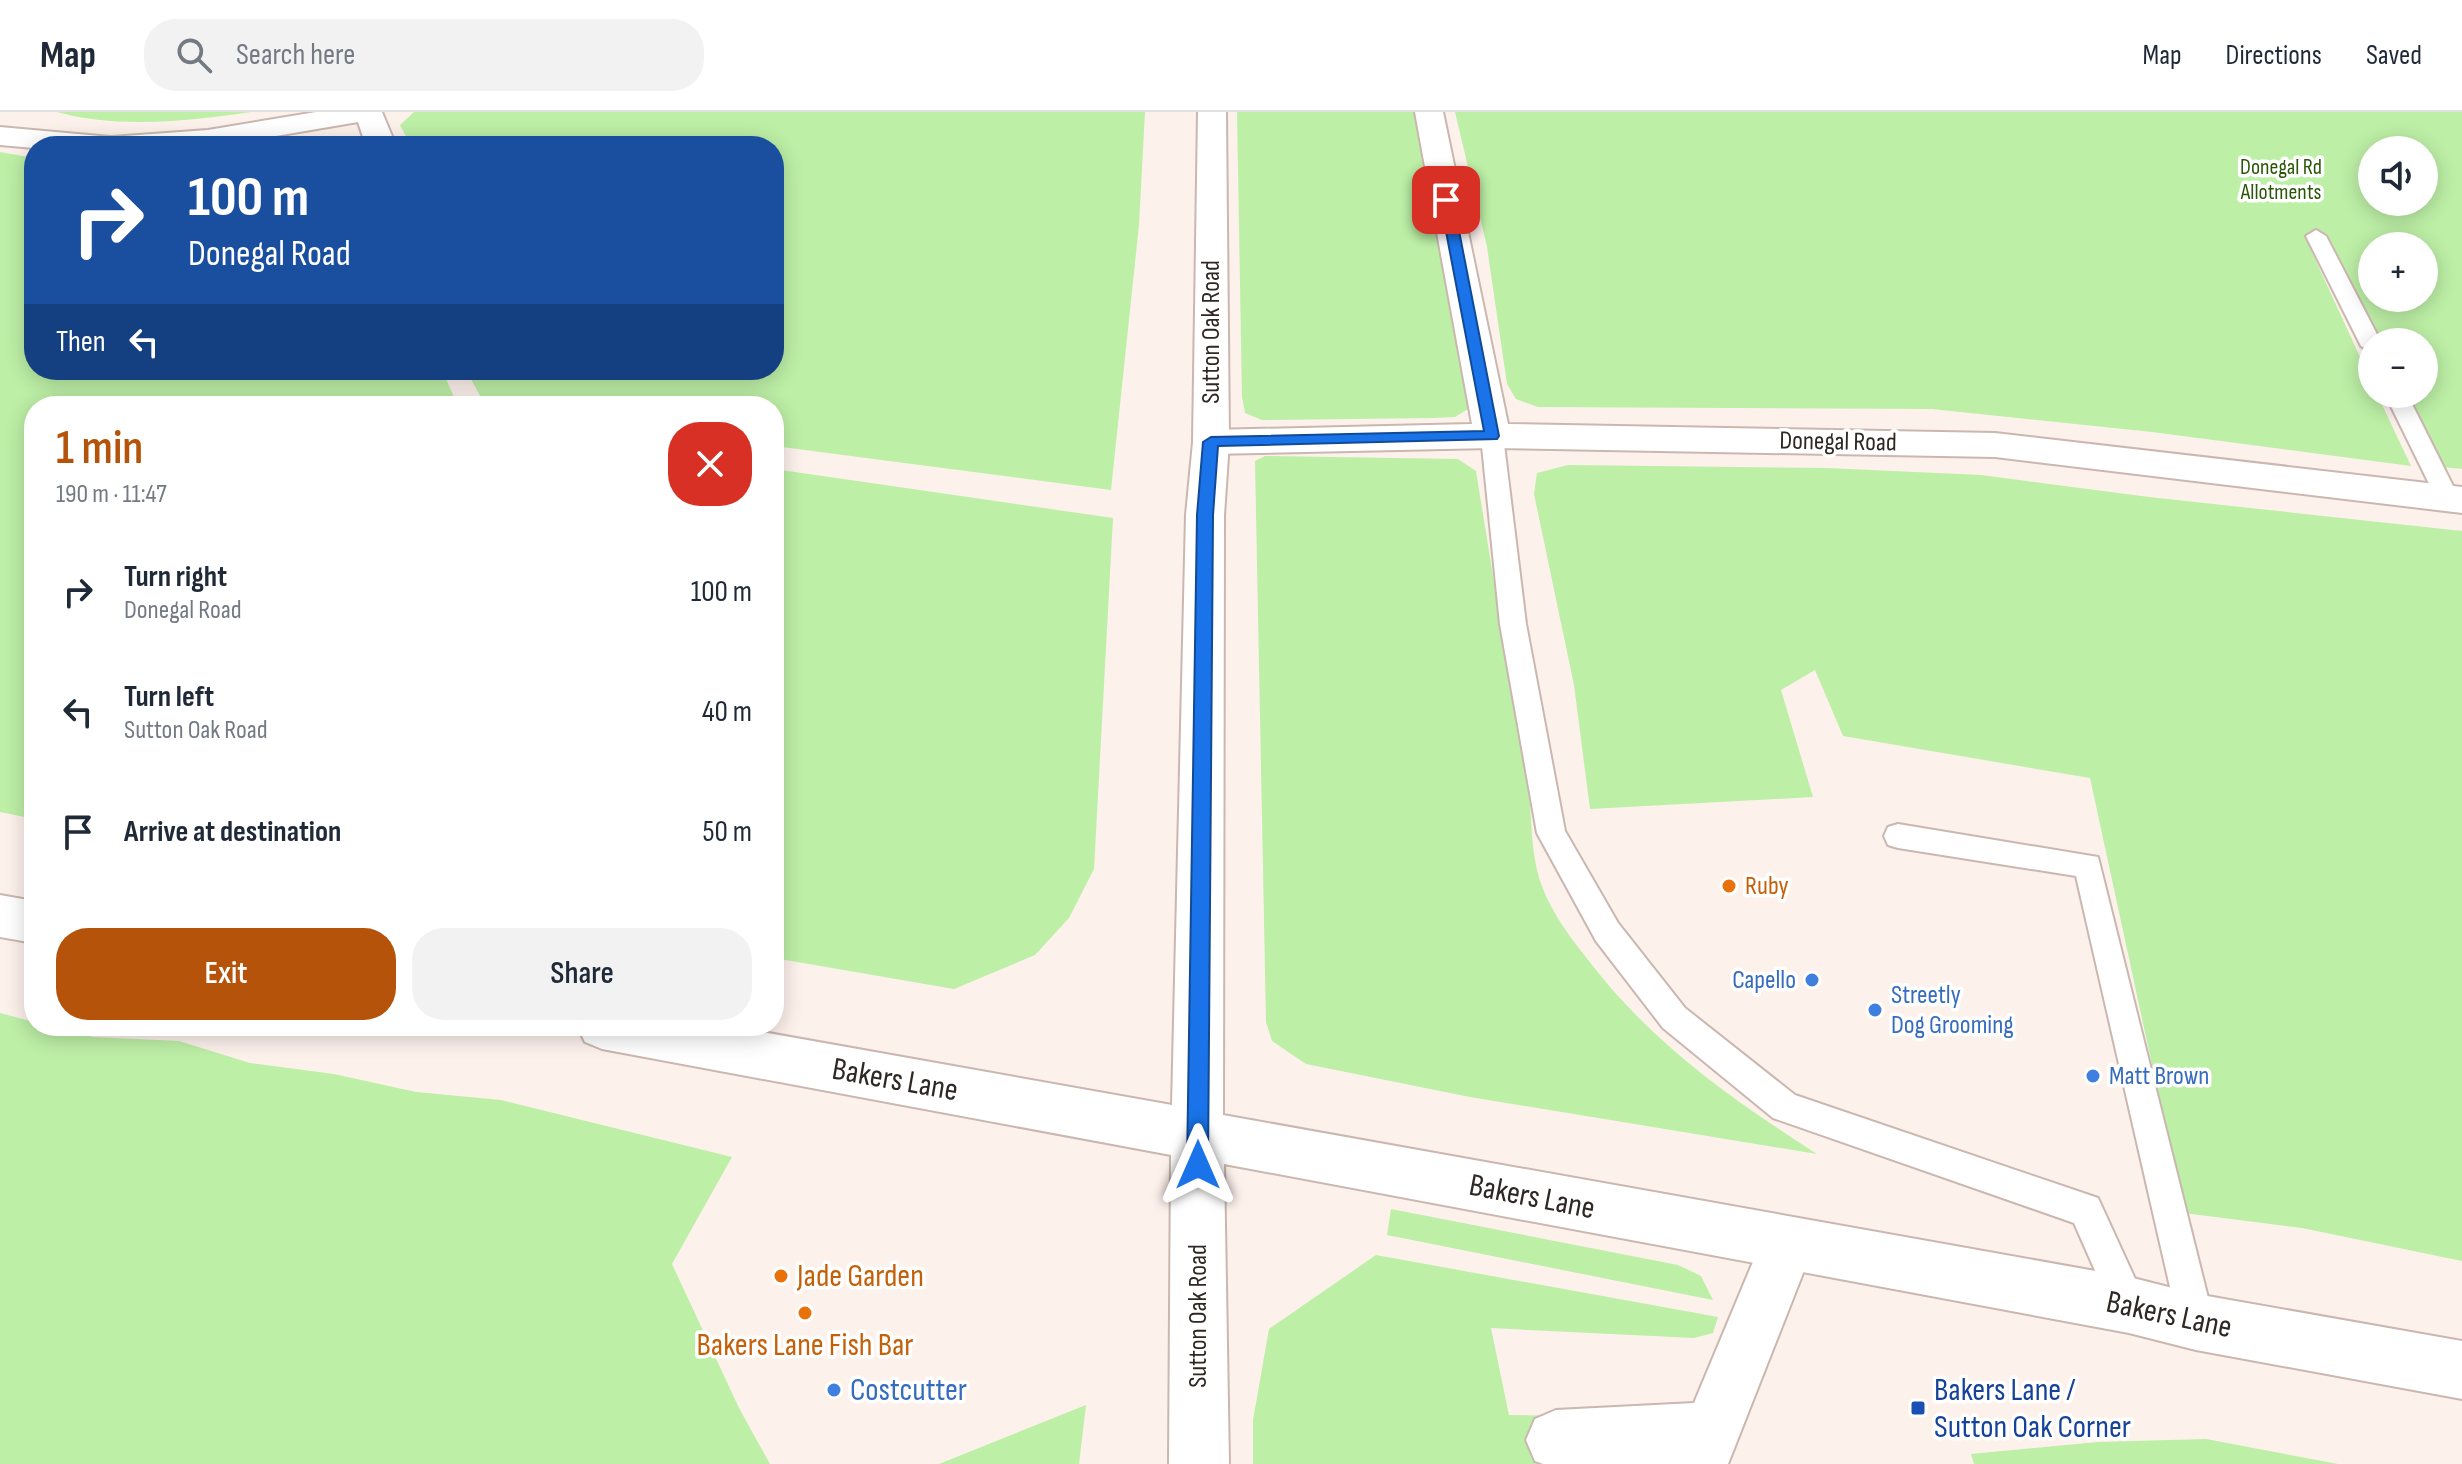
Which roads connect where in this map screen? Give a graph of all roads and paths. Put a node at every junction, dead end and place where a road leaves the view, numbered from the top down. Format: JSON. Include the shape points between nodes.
{"nodes":[{"id":1,"x":367,"y":112,"type":"edge"},
{"id":2,"x":1212,"y":112,"type":"edge"},
{"id":3,"x":1429,"y":112,"type":"edge"},
{"id":4,"x":0,"y":136,"type":"edge"},
{"id":5,"x":226,"y":136,"type":"edge"},
{"id":6,"x":377,"y":136,"type":"edge"},
{"id":7,"x":24,"y":138,"type":"edge"},
{"id":8,"x":2316,"y":236,"type":"dead end"},
{"id":9,"x":2363,"y":328,"type":"edge"},
{"id":10,"x":2404,"y":408,"type":"edge"},
{"id":11,"x":1492,"y":436,"type":"junction"},
{"id":12,"x":1211,"y":442,"type":"junction"},
{"id":13,"x":2454,"y":499,"type":"edge"},
{"id":14,"x":1898,"y":836,"type":"dead end"},
{"id":15,"x":0,"y":916,"type":"edge"},
{"id":16,"x":24,"y":920,"type":"edge"},
{"id":17,"x":657,"y":1036,"type":"edge"},
{"id":18,"x":1197,"y":1135,"type":"junction"},
{"id":19,"x":1787,"y":1245,"type":"junction"},
{"id":20,"x":2129,"y":1305,"type":"junction"},
{"id":21,"x":2196,"y":1322,"type":"junction"},
{"id":22,"x":2462,"y":1370,"type":"edge"},
{"id":23,"x":1556,"y":1440,"type":"dead end"},
{"id":24,"x":1704,"y":1447,"type":"edge"},
{"id":25,"x":1199,"y":1464,"type":"edge"}],
"edges":[{"from":1,"to":5,"type":"street"},
{"from":1,"to":6,"type":"street"},
{"from":2,"to":12,"type":"street","name":"Sutton Oak Road"},
{"from":3,"to":11,"type":"street"},
{"from":4,"to":7,"type":"street"},
{"from":8,"to":9,"type":"lane"},
{"from":10,"to":13,"type":"lane"},
{"from":11,"to":12,"type":"street","name":"Donegal Road"},
{"from":11,"to":13,"type":"street","name":"Donegal Road","via":[[1995,445]]},
{"from":11,"to":20,"type":"lane","via":[[1513,624],[1551,833],[1607,932],[1674,1018],[1785,1107],[2086,1210]]},
{"from":12,"to":18,"type":"street","name":"Sutton Oak Road","via":[[1205,515]]},
{"from":14,"to":21,"type":"lane","via":[[2088,866]]},
{"from":15,"to":16,"type":"street"},
{"from":17,"to":18,"type":"street","name":"Bakers Lane"},
{"from":18,"to":19,"type":"street","name":"Bakers Lane"},
{"from":18,"to":25,"type":"street","name":"Sutton Oak Road"},
{"from":19,"to":20,"type":"street","name":"Bakers Lane"},
{"from":19,"to":24,"type":"street"},
{"from":20,"to":21,"type":"street","name":"Bakers Lane"},
{"from":21,"to":22,"type":"street","name":"Bakers Lane"},
{"from":23,"to":24,"type":"street"}]}
